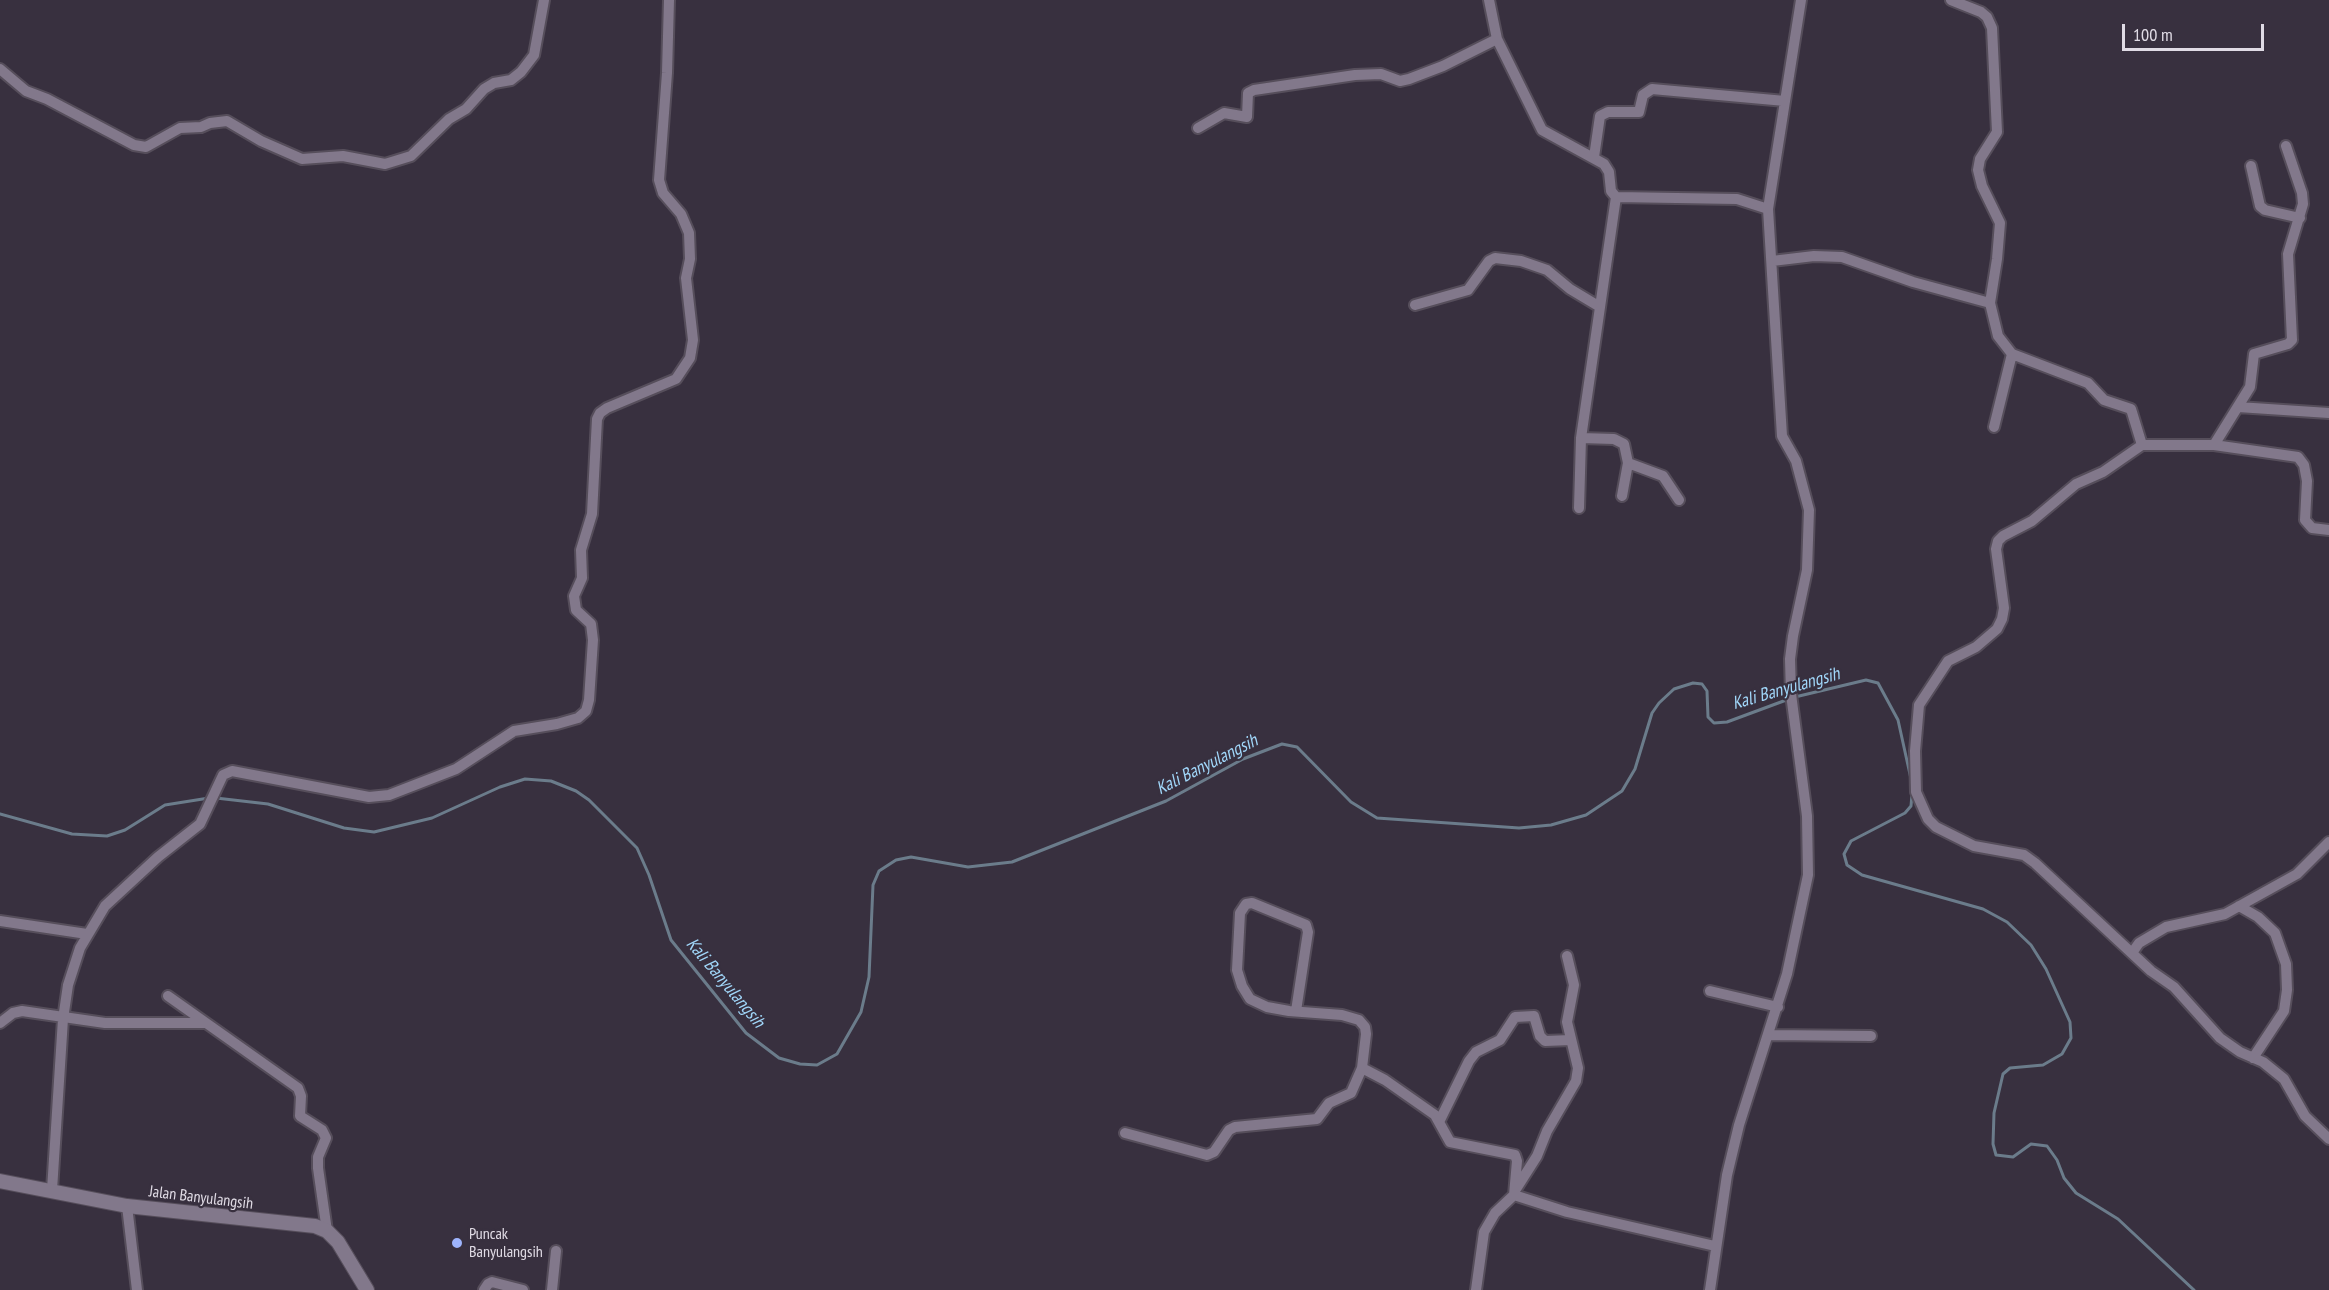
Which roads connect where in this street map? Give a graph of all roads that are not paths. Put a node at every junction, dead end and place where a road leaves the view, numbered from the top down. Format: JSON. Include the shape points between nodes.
{"nodes":[{"id":1,"x":544,"y":0,"type":"edge"},
{"id":2,"x":669,"y":0,"type":"edge"},
{"id":3,"x":1489,"y":0,"type":"edge"},
{"id":4,"x":1801,"y":0,"type":"edge"},
{"id":5,"x":1951,"y":0,"type":"edge"},
{"id":6,"x":1497,"y":39,"type":"junction"},
{"id":7,"x":0,"y":69,"type":"edge"},
{"id":8,"x":1785,"y":100,"type":"junction"},
{"id":9,"x":1198,"y":128,"type":"dead end"},
{"id":10,"x":2286,"y":146,"type":"dead end"},
{"id":11,"x":1594,"y":158,"type":"junction"},
{"id":12,"x":2251,"y":166,"type":"dead end"},
{"id":13,"x":1616,"y":197,"type":"junction"},
{"id":14,"x":1768,"y":209,"type":"junction"},
{"id":15,"x":2300,"y":218,"type":"junction"},
{"id":16,"x":1772,"y":261,"type":"junction"},
{"id":17,"x":1989,"y":303,"type":"junction"},
{"id":18,"x":1415,"y":305,"type":"dead end"},
{"id":19,"x":1600,"y":307,"type":"junction"},
{"id":20,"x":2012,"y":354,"type":"junction"},
{"id":21,"x":2238,"y":407,"type":"junction"},
{"id":22,"x":2329,"y":412,"type":"edge"},
{"id":23,"x":1994,"y":427,"type":"dead end"},
{"id":24,"x":1581,"y":438,"type":"junction"},
{"id":25,"x":2142,"y":445,"type":"junction"},
{"id":26,"x":2214,"y":446,"type":"junction"},
{"id":27,"x":1628,"y":463,"type":"junction"},
{"id":28,"x":1622,"y":496,"type":"dead end"},
{"id":29,"x":1679,"y":500,"type":"dead end"},
{"id":30,"x":1579,"y":508,"type":"dead end"},
{"id":31,"x":2329,"y":530,"type":"edge"},
{"id":32,"x":2329,"y":842,"type":"edge"},
{"id":33,"x":2239,"y":906,"type":"junction"},
{"id":34,"x":0,"y":921,"type":"edge"},
{"id":35,"x":87,"y":934,"type":"junction"},
{"id":36,"x":2132,"y":953,"type":"junction"},
{"id":37,"x":1567,"y":956,"type":"dead end"},
{"id":38,"x":1710,"y":992,"type":"dead end"},
{"id":39,"x":168,"y":996,"type":"dead end"},
{"id":40,"x":1778,"y":1008,"type":"junction"},
{"id":41,"x":1296,"y":1011,"type":"junction"},
{"id":42,"x":63,"y":1019,"type":"junction"},
{"id":43,"x":0,"y":1023,"type":"edge"},
{"id":44,"x":206,"y":1023,"type":"junction"},
{"id":45,"x":1768,"y":1035,"type":"junction"},
{"id":46,"x":1871,"y":1035,"type":"dead end"},
{"id":47,"x":1571,"y":1040,"type":"junction"},
{"id":48,"x":2253,"y":1058,"type":"junction"},
{"id":49,"x":1362,"y":1068,"type":"junction"},
{"id":50,"x":1440,"y":1120,"type":"junction"},
{"id":51,"x":1125,"y":1133,"type":"dead end"},
{"id":52,"x":2329,"y":1139,"type":"edge"},
{"id":53,"x":0,"y":1181,"type":"edge"},
{"id":54,"x":52,"y":1190,"type":"junction"},
{"id":55,"x":1515,"y":1193,"type":"junction"},
{"id":56,"x":127,"y":1206,"type":"junction"},
{"id":57,"x":327,"y":1231,"type":"junction"},
{"id":58,"x":1715,"y":1246,"type":"junction"},
{"id":59,"x":556,"y":1251,"type":"dead end"},
{"id":60,"x":137,"y":1290,"type":"edge"},
{"id":61,"x":367,"y":1290,"type":"edge"},
{"id":62,"x":484,"y":1290,"type":"edge"},
{"id":63,"x":523,"y":1290,"type":"edge"},
{"id":64,"x":552,"y":1290,"type":"edge"},
{"id":65,"x":1476,"y":1290,"type":"edge"},
{"id":66,"x":1710,"y":1290,"type":"edge"}],
"edges":[{"from":1,"to":7,"type":"street","via":[[534,55],[521,72],[512,80],[484,89],[411,156],[385,164],[343,156],[302,159],[227,121],[180,128],[146,147],[134,145],[26,91]]},
{"from":2,"to":35,"type":"street","via":[[668,73],[659,180],[689,233],[686,278],[693,340],[690,358],[676,379],[607,408],[597,419],[592,514],[581,550],[582,578],[574,596],[576,610],[591,624],[593,640],[586,711],[578,718],[557,724],[514,731],[456,769],[389,795],[369,797],[232,771],[223,775],[205,817],[105,906]]},
{"from":3,"to":6,"type":"street"},
{"from":4,"to":8,"type":"street"},
{"from":5,"to":17,"type":"street","via":[[1981,12],[1992,28],[1997,132],[1980,159],[1978,170],[2000,223]]},
{"from":6,"to":9,"type":"street","via":[[1443,66],[1401,81],[1381,74],[1355,75],[1254,90],[1248,93],[1247,117],[1224,113]]},
{"from":6,"to":11,"type":"street","via":[[1542,130]]},
{"from":8,"to":11,"type":"street","via":[[1652,89],[1643,95],[1639,112],[1608,112],[1600,116]]},
{"from":8,"to":14,"type":"street"},
{"from":10,"to":15,"type":"street","via":[[2302,193]]},
{"from":11,"to":13,"type":"street","via":[[1609,172],[1611,191]]},
{"from":12,"to":15,"type":"street","via":[[2260,206]]},
{"from":13,"to":14,"type":"street","via":[[1737,199]]},
{"from":13,"to":19,"type":"street"},
{"from":14,"to":16,"type":"street"},
{"from":15,"to":21,"type":"street","via":[[2288,254],[2292,340],[2254,354],[2250,387]]},
{"from":16,"to":17,"type":"street","via":[[1842,257]]},
{"from":16,"to":40,"type":"street","via":[[1782,436],[1796,461],[1809,510],[1809,556],[1793,636],[1791,694],[1807,816],[1808,875]]},
{"from":17,"to":20,"type":"street","via":[[1998,336]]},
{"from":18,"to":19,"type":"street","via":[[1468,290],[1495,258],[1547,270]]},
{"from":19,"to":24,"type":"street"},
{"from":20,"to":23,"type":"street"},
{"from":20,"to":25,"type":"street","via":[[2088,383],[2104,400],[2131,409]]},
{"from":21,"to":22,"type":"street"},
{"from":21,"to":26,"type":"street"},
{"from":24,"to":27,"type":"street","via":[[1622,441]]},
{"from":24,"to":30,"type":"street"},
{"from":25,"to":26,"type":"street"},
{"from":25,"to":36,"type":"street","via":[[2103,472],[2076,484],[2038,516],[1998,541],[2002,619],[1997,629],[1976,647],[1948,662],[1931,685],[1919,705],[1915,751],[1916,792],[1936,827],[1974,846],[2024,855]]},
{"from":26,"to":31,"type":"street","via":[[2298,458],[2304,465],[2307,481],[2305,520],[2313,528]]},
{"from":27,"to":28,"type":"street"},
{"from":27,"to":29,"type":"street","via":[[1663,476]]},
{"from":32,"to":33,"type":"street","via":[[2297,874]]},
{"from":33,"to":36,"type":"street","via":[[2225,914],[2166,927]]},
{"from":33,"to":48,"type":"street","via":[[2275,933],[2286,964],[2284,1011]]},
{"from":34,"to":35,"type":"street"},
{"from":35,"to":42,"type":"street","via":[[68,985]]},
{"from":36,"to":48,"type":"street","via":[[2193,1005],[2220,1038]]},
{"from":37,"to":47,"type":"street","via":[[1574,985],[1567,1022]]},
{"from":38,"to":40,"type":"street"},
{"from":39,"to":44,"type":"street"},
{"from":40,"to":45,"type":"street"},
{"from":41,"to":41,"type":"street","via":[[1267,1008],[1250,999],[1242,987],[1237,970],[1238,927],[1241,908],[1246,904],[1252,903],[1306,926]]},
{"from":41,"to":49,"type":"street","via":[[1359,1020],[1366,1034]]},
{"from":42,"to":43,"type":"street","via":[[22,1011]]},
{"from":42,"to":44,"type":"street","via":[[116,1024]]},
{"from":42,"to":54,"type":"street"},
{"from":44,"to":57,"type":"street","via":[[294,1084],[301,1096],[300,1116],[326,1134],[318,1168]]},
{"from":45,"to":46,"type":"street"},
{"from":45,"to":58,"type":"street","via":[[1739,1125]]},
{"from":47,"to":50,"type":"street","via":[[1545,1041],[1534,1016],[1515,1017],[1500,1040],[1476,1052],[1469,1061]]},
{"from":47,"to":55,"type":"street","via":[[1578,1068],[1576,1081]]},
{"from":48,"to":52,"type":"street","via":[[2284,1079],[2305,1116]]},
{"from":49,"to":50,"type":"street"},
{"from":49,"to":51,"type":"street","via":[[1351,1093],[1329,1103],[1317,1119],[1235,1128],[1207,1155]]},
{"from":50,"to":55,"type":"street","via":[[1452,1143],[1515,1155]]},
{"from":53,"to":54,"type":"street","name":"Jalan Banyulangsih"},
{"from":54,"to":56,"type":"street","name":"Jalan Banyulangsih"},
{"from":55,"to":58,"type":"street","via":[[1567,1212]]},
{"from":55,"to":65,"type":"street","via":[[1495,1213],[1484,1232]]},
{"from":56,"to":57,"type":"street","name":"Jalan Banyulangsih","via":[[252,1222],[301,1223]]},
{"from":56,"to":60,"type":"street"},
{"from":57,"to":61,"type":"street"},
{"from":58,"to":66,"type":"street"},
{"from":59,"to":64,"type":"street"},
{"from":62,"to":63,"type":"street","via":[[492,1282]]}]}
